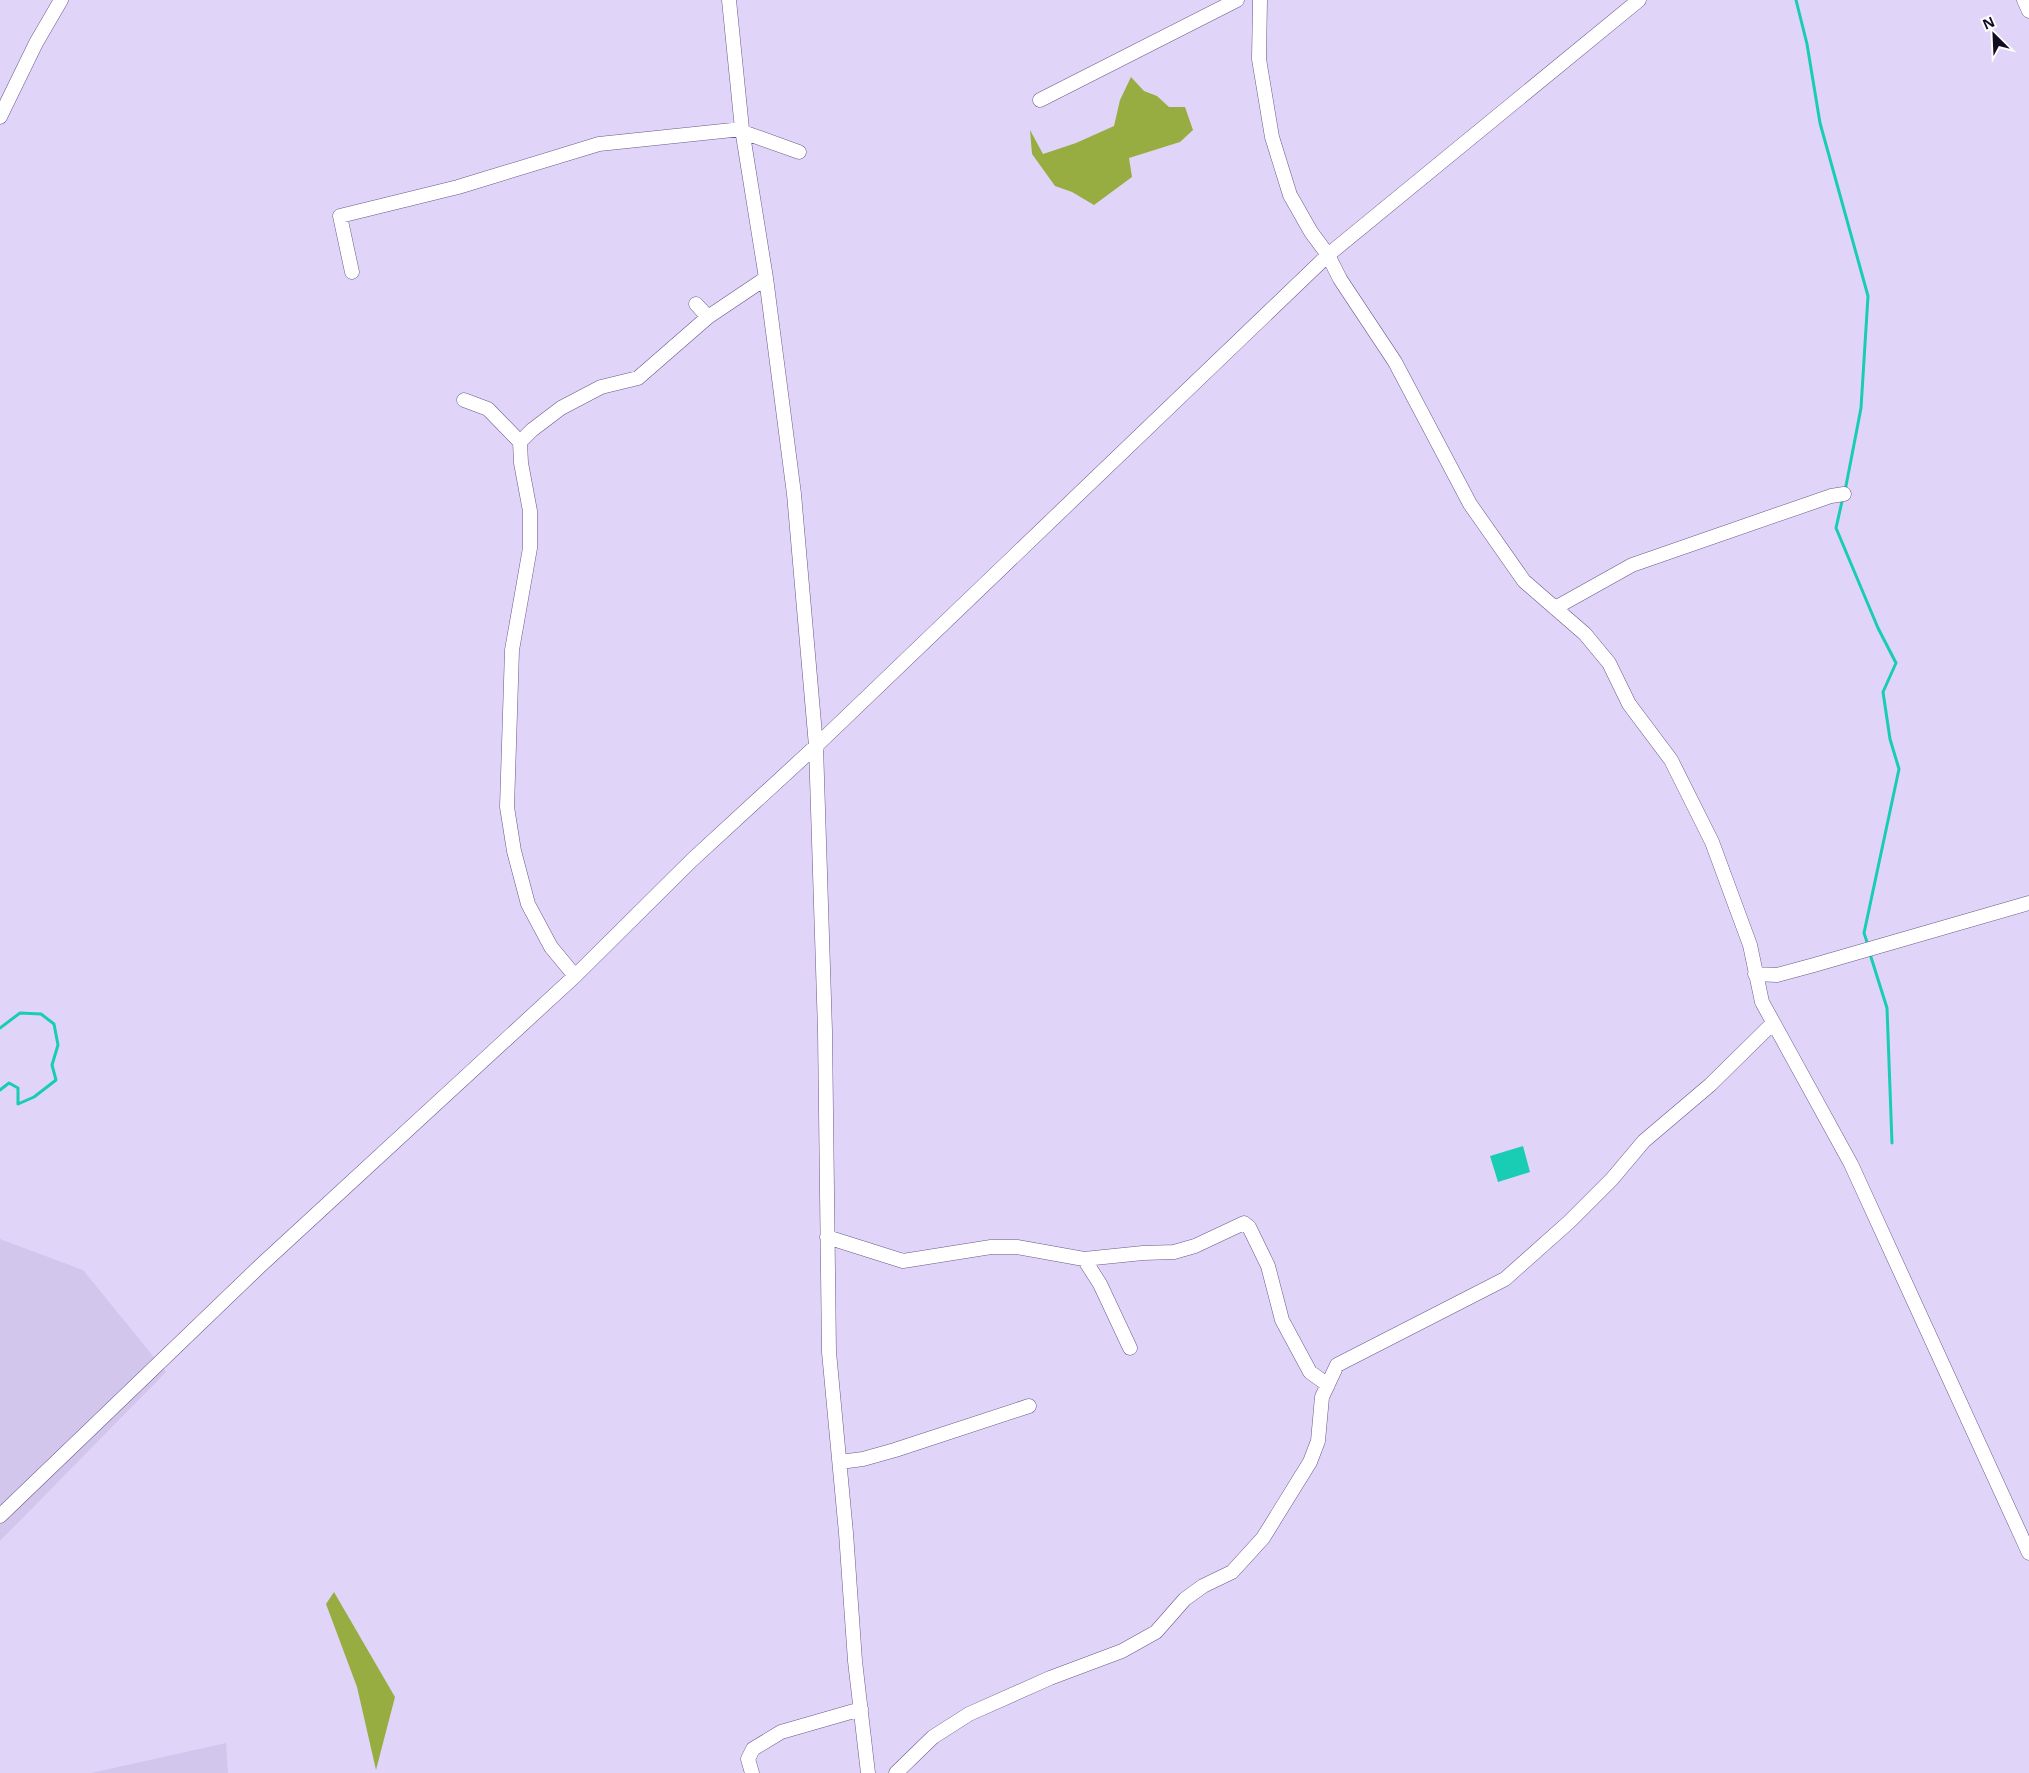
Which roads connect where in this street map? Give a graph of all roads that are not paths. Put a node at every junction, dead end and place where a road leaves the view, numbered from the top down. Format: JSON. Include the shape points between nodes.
{"nodes":[{"id":1,"x":61,"y":0,"type":"edge"},
{"id":2,"x":729,"y":0,"type":"edge"},
{"id":3,"x":1237,"y":0,"type":"edge"},
{"id":4,"x":1260,"y":0,"type":"edge"},
{"id":5,"x":1639,"y":0,"type":"edge"},
{"id":6,"x":2024,"y":0,"type":"edge"},
{"id":7,"x":2029,"y":11,"type":"edge"},
{"id":8,"x":1040,"y":100,"type":"dead end"},
{"id":9,"x":0,"y":116,"type":"edge"},
{"id":10,"x":743,"y":131,"type":"junction"},
{"id":11,"x":800,"y":152,"type":"dead end"},
{"id":12,"x":1328,"y":255,"type":"junction"},
{"id":13,"x":352,"y":272,"type":"dead end"},
{"id":14,"x":766,"y":278,"type":"junction"},
{"id":15,"x":696,"y":304,"type":"dead end"},
{"id":16,"x":708,"y":317,"type":"junction"},
{"id":17,"x":464,"y":400,"type":"dead end"},
{"id":18,"x":520,"y":442,"type":"junction"},
{"id":19,"x":1844,"y":494,"type":"dead end"},
{"id":20,"x":1555,"y":608,"type":"junction"},
{"id":21,"x":816,"y":746,"type":"junction"},
{"id":22,"x":2029,"y":903,"type":"edge"},
{"id":23,"x":1755,"y":974,"type":"junction"},
{"id":24,"x":575,"y":976,"type":"junction"},
{"id":25,"x":1774,"y":1023,"type":"junction"},
{"id":26,"x":827,"y":1237,"type":"junction"},
{"id":27,"x":1084,"y":1259,"type":"junction"},
{"id":28,"x":1130,"y":1348,"type":"dead end"},
{"id":29,"x":1328,"y":1385,"type":"junction"},
{"id":30,"x":1029,"y":1406,"type":"dead end"},
{"id":31,"x":840,"y":1462,"type":"junction"},
{"id":32,"x":0,"y":1516,"type":"edge"},
{"id":33,"x":2029,"y":1553,"type":"edge"},
{"id":34,"x":861,"y":1709,"type":"junction"},
{"id":35,"x":752,"y":1773,"type":"edge"},
{"id":36,"x":868,"y":1773,"type":"edge"},
{"id":37,"x":896,"y":1773,"type":"edge"}],
"edges":[{"from":1,"to":9,"type":"street"},
{"from":2,"to":10,"type":"street"},
{"from":3,"to":8,"type":"street"},
{"from":4,"to":12,"type":"street","via":[[1260,59],[1272,137],[1290,195]]},
{"from":5,"to":12,"type":"street"},
{"from":6,"to":7,"type":"street"},
{"from":10,"to":11,"type":"street"},
{"from":10,"to":13,"type":"street","via":[[599,144],[458,187],[340,216]]},
{"from":10,"to":14,"type":"street"},
{"from":12,"to":20,"type":"street","via":[[1340,279],[1395,362],[1470,504],[1524,582]]},
{"from":12,"to":21,"type":"street"},
{"from":14,"to":16,"type":"street"},
{"from":14,"to":21,"type":"street","via":[[794,494]]},
{"from":15,"to":16,"type":"street"},
{"from":16,"to":18,"type":"street","via":[[638,378],[601,387],[561,408]]},
{"from":17,"to":18,"type":"street","via":[[488,409]]},
{"from":18,"to":24,"type":"street","via":[[530,511],[530,548],[512,650],[507,807],[528,904],[551,947]]},
{"from":19,"to":20,"type":"street","via":[[1632,564]]},
{"from":20,"to":23,"type":"street","via":[[1585,634],[1609,663],[1629,704],[1671,760],[1712,842],[1750,945]]},
{"from":21,"to":24,"type":"street","via":[[692,860]]},
{"from":21,"to":26,"type":"street","via":[[825,1032]]},
{"from":22,"to":23,"type":"street","via":[[1777,975]]},
{"from":23,"to":25,"type":"street","via":[[1762,1002]]},
{"from":24,"to":32,"type":"street","via":[[260,1266]]},
{"from":25,"to":29,"type":"street","via":[[1710,1085],[1644,1141],[1606,1185],[1504,1279],[1337,1365]]},
{"from":25,"to":33,"type":"street","via":[[1850,1164]]},
{"from":26,"to":27,"type":"street","via":[[903,1261],[991,1247],[1017,1247]]},
{"from":26,"to":31,"type":"street","via":[[829,1352]]},
{"from":27,"to":28,"type":"street","via":[[1100,1284]]},
{"from":27,"to":29,"type":"street","via":[[1174,1252],[1244,1224],[1249,1227],[1268,1266],[1282,1320],[1310,1372]]},
{"from":29,"to":37,"type":"street","via":[[1322,1397],[1318,1441],[1310,1462],[1263,1538],[1232,1572],[1203,1586],[1185,1600],[1156,1632],[1122,1651],[969,1714],[933,1737]]},
{"from":30,"to":31,"type":"street","via":[[895,1450]]},
{"from":31,"to":34,"type":"street"},
{"from":34,"to":35,"type":"street","via":[[781,1732],[753,1749],[748,1760]]},
{"from":34,"to":36,"type":"street"}]}
